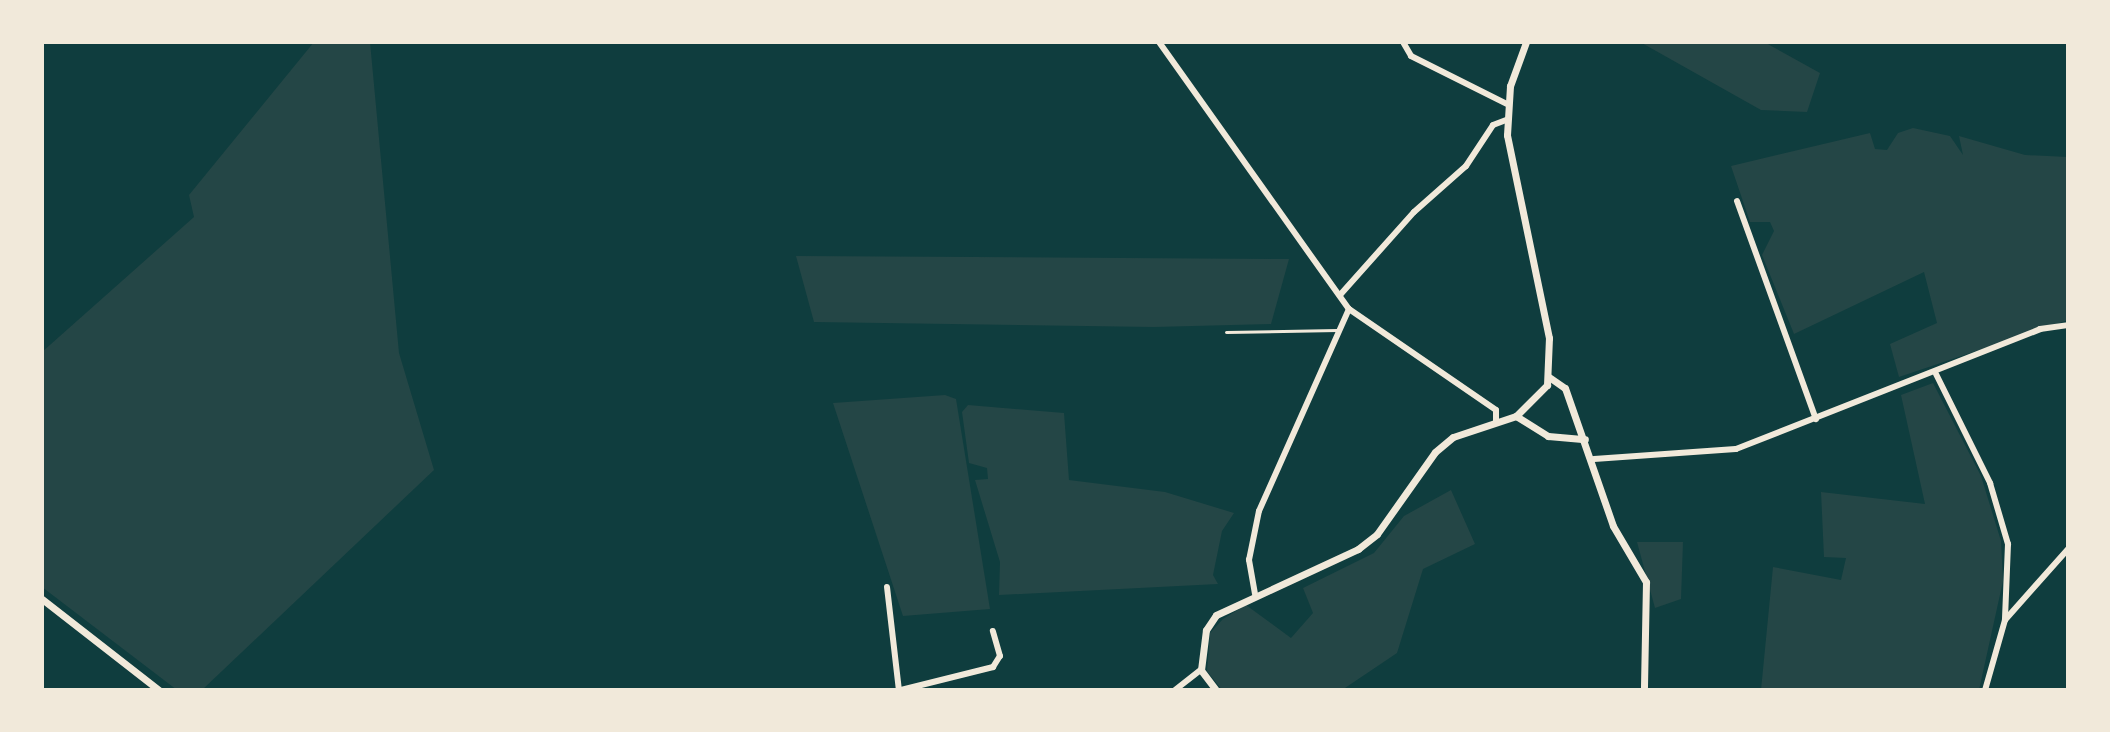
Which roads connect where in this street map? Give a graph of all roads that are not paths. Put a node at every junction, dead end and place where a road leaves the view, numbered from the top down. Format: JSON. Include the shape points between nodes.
{"nodes":[{"id":1,"x":1159,"y":42,"type":"edge"},
{"id":2,"x":1403,"y":42,"type":"edge"},
{"id":3,"x":1526,"y":42,"type":"edge"},
{"id":4,"x":1507,"y":104,"type":"junction"},
{"id":5,"x":1506,"y":120,"type":"junction"},
{"id":6,"x":1737,"y":201,"type":"dead end"},
{"id":7,"x":1340,"y":295,"type":"junction"},
{"id":8,"x":1349,"y":309,"type":"junction"},
{"id":9,"x":2068,"y":325,"type":"edge"},
{"id":10,"x":1337,"y":330,"type":"junction"},
{"id":11,"x":1226,"y":332,"type":"dead end"},
{"id":12,"x":1936,"y":374,"type":"junction"},
{"id":13,"x":1549,"y":377,"type":"junction"},
{"id":14,"x":1516,"y":416,"type":"junction"},
{"id":15,"x":1816,"y":419,"type":"junction"},
{"id":16,"x":1496,"y":422,"type":"junction"},
{"id":17,"x":1585,"y":439,"type":"junction"},
{"id":18,"x":1594,"y":459,"type":"junction"},
{"id":19,"x":2068,"y":549,"type":"edge"},
{"id":20,"x":887,"y":587,"type":"dead end"},
{"id":21,"x":1255,"y":594,"type":"junction"},
{"id":22,"x":42,"y":599,"type":"edge"},
{"id":23,"x":2005,"y":620,"type":"junction"},
{"id":24,"x":993,"y":631,"type":"dead end"},
{"id":25,"x":1201,"y":670,"type":"junction"},
{"id":26,"x":159,"y":690,"type":"edge"},
{"id":27,"x":900,"y":690,"type":"edge"},
{"id":28,"x":1175,"y":690,"type":"edge"},
{"id":29,"x":1216,"y":690,"type":"edge"},
{"id":30,"x":1644,"y":690,"type":"edge"},
{"id":31,"x":1985,"y":690,"type":"edge"}],
"edges":[{"from":1,"to":7,"type":"street"},
{"from":2,"to":4,"type":"street","via":[[1411,56]]},
{"from":3,"to":4,"type":"street"},
{"from":4,"to":5,"type":"street"},
{"from":5,"to":7,"type":"street","via":[[1493,125],[1466,166],[1404,221]]},
{"from":5,"to":13,"type":"street","via":[[1549,338]]},
{"from":6,"to":15,"type":"street"},
{"from":7,"to":8,"type":"street"},
{"from":8,"to":10,"type":"street"},
{"from":8,"to":16,"type":"street","via":[[1496,410]]},
{"from":9,"to":12,"type":"street","via":[[2040,329]]},
{"from":10,"to":11,"type":"lane"},
{"from":10,"to":21,"type":"street","via":[[1259,511],[1249,560]]},
{"from":12,"to":15,"type":"street"},
{"from":12,"to":23,"type":"street","via":[[2002,514]]},
{"from":13,"to":14,"type":"street"},
{"from":13,"to":17,"type":"street","via":[[1565,388]]},
{"from":14,"to":16,"type":"street"},
{"from":14,"to":17,"type":"street","via":[[1548,436]]},
{"from":15,"to":18,"type":"street","via":[[1736,449]]},
{"from":16,"to":21,"type":"street","via":[[1453,437],[1435,452],[1377,534],[1358,549]]},
{"from":17,"to":18,"type":"street"},
{"from":18,"to":30,"type":"street","via":[[1613,526],[1646,582]]},
{"from":19,"to":23,"type":"street"},
{"from":20,"to":27,"type":"street"},
{"from":21,"to":25,"type":"street","via":[[1216,615],[1203,638]]},
{"from":22,"to":26,"type":"street"},
{"from":23,"to":31,"type":"street"},
{"from":24,"to":27,"type":"street","via":[[1000,656],[993,667]]},
{"from":25,"to":28,"type":"street"},
{"from":25,"to":29,"type":"street"}]}
